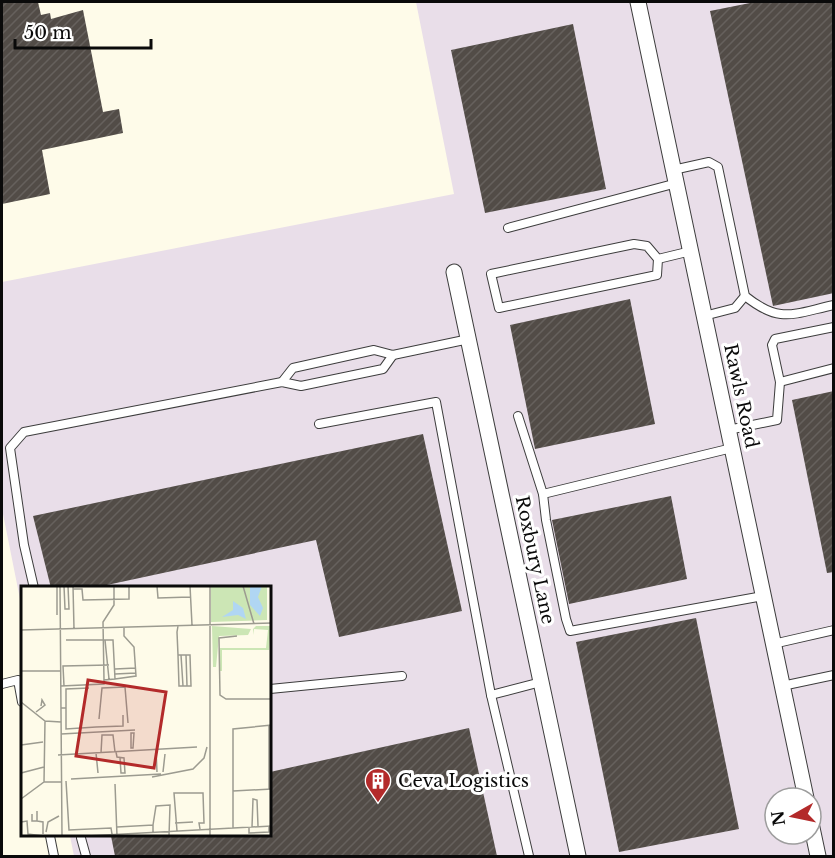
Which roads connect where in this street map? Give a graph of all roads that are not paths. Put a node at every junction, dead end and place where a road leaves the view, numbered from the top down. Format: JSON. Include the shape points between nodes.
{"nodes":[{"id":1,"x":640,"y":2,"type":"edge"},
{"id":2,"x":675,"y":176,"type":"junction"},
{"id":3,"x":508,"y":228,"type":"dead end"},
{"id":4,"x":691,"y":250,"type":"junction"},
{"id":5,"x":658,"y":259,"type":"junction"},
{"id":6,"x":454,"y":272,"type":"dead end"},
{"id":7,"x":745,"y":296,"type":"junction"},
{"id":8,"x":834,"y":305,"type":"edge"},
{"id":9,"x":704,"y":316,"type":"junction"},
{"id":10,"x":834,"y":327,"type":"edge"},
{"id":11,"x":469,"y":339,"type":"junction"},
{"id":12,"x":393,"y":355,"type":"junction"},
{"id":13,"x":834,"y":368,"type":"edge"},
{"id":14,"x":282,"y":382,"type":"junction"},
{"id":15,"x":780,"y":382,"type":"junction"},
{"id":16,"x":518,"y":416,"type":"dead end"},
{"id":17,"x":319,"y":424,"type":"dead end"},
{"id":18,"x":728,"y":430,"type":"junction"},
{"id":19,"x":732,"y":448,"type":"junction"},
{"id":20,"x":543,"y":494,"type":"junction"},
{"id":21,"x":34,"y":586,"type":"edge"},
{"id":22,"x":763,"y":596,"type":"junction"},
{"id":23,"x":834,"y":630,"type":"edge"},
{"id":24,"x":773,"y":644,"type":"junction"},
{"id":25,"x":834,"y":675,"type":"edge"},
{"id":26,"x":402,"y":676,"type":"dead end"},
{"id":27,"x":541,"y":682,"type":"junction"},
{"id":28,"x":2,"y":684,"type":"edge"},
{"id":29,"x":782,"y":686,"type":"junction"},
{"id":30,"x":272,"y":689,"type":"edge"},
{"id":31,"x":491,"y":695,"type":"junction"},
{"id":32,"x":21,"y":696,"type":"edge"},
{"id":33,"x":803,"y":786,"type":"edge"},
{"id":34,"x":50,"y":837,"type":"edge"},
{"id":35,"x":81,"y":838,"type":"dead end"},
{"id":36,"x":54,"y":856,"type":"edge"},
{"id":37,"x":86,"y":856,"type":"edge"},
{"id":38,"x":529,"y":856,"type":"edge"},
{"id":39,"x":578,"y":856,"type":"edge"}],
"edges":[{"from":1,"to":2,"type":"street","name":"Rawls Road"},
{"from":2,"to":3,"type":"lane"},
{"from":2,"to":4,"type":"street","name":"Rawls Road"},
{"from":2,"to":7,"type":"lane","via":[[709,162],[718,167]]},
{"from":4,"to":5,"type":"lane"},
{"from":4,"to":9,"type":"street","name":"Rawls Road"},
{"from":5,"to":5,"type":"lane","via":[[657,275],[500,308],[491,274],[634,244],[647,246]]},
{"from":6,"to":11,"type":"street","name":"Roxbury Lane"},
{"from":7,"to":8,"type":"lane","via":[[761,309],[779,316]]},
{"from":7,"to":9,"type":"lane","via":[[735,308]]},
{"from":9,"to":18,"type":"street","name":"Rawls Road"},
{"from":10,"to":15,"type":"lane","via":[[775,339],[772,345]]},
{"from":11,"to":12,"type":"lane"},
{"from":11,"to":27,"type":"street","name":"Roxbury Lane"},
{"from":12,"to":14,"type":"lane","via":[[383,369],[301,386]]},
{"from":12,"to":14,"type":"lane","via":[[374,350],[293,368]]},
{"from":13,"to":15,"type":"lane"},
{"from":14,"to":21,"type":"lane","via":[[24,432],[10,448]]},
{"from":15,"to":18,"type":"lane","via":[[777,420]]},
{"from":16,"to":20,"type":"lane"},
{"from":17,"to":31,"type":"lane","via":[[436,402]]},
{"from":18,"to":19,"type":"street","name":"Rawls Road"},
{"from":19,"to":20,"type":"lane"},
{"from":19,"to":22,"type":"street","name":"Rawls Road"},
{"from":20,"to":22,"type":"lane","via":[[570,631]]},
{"from":22,"to":24,"type":"street","name":"Rawls Road"},
{"from":23,"to":24,"type":"lane"},
{"from":24,"to":29,"type":"street","name":"Rawls Road"},
{"from":25,"to":29,"type":"lane"},
{"from":26,"to":30,"type":"lane"},
{"from":27,"to":31,"type":"lane"},
{"from":27,"to":39,"type":"street","name":"Roxbury Lane"},
{"from":28,"to":32,"type":"lane","via":[[18,680]]},
{"from":29,"to":33,"type":"street","name":"Rawls Road"},
{"from":31,"to":38,"type":"lane"},
{"from":34,"to":36,"type":"lane"},
{"from":35,"to":37,"type":"lane"}]}
